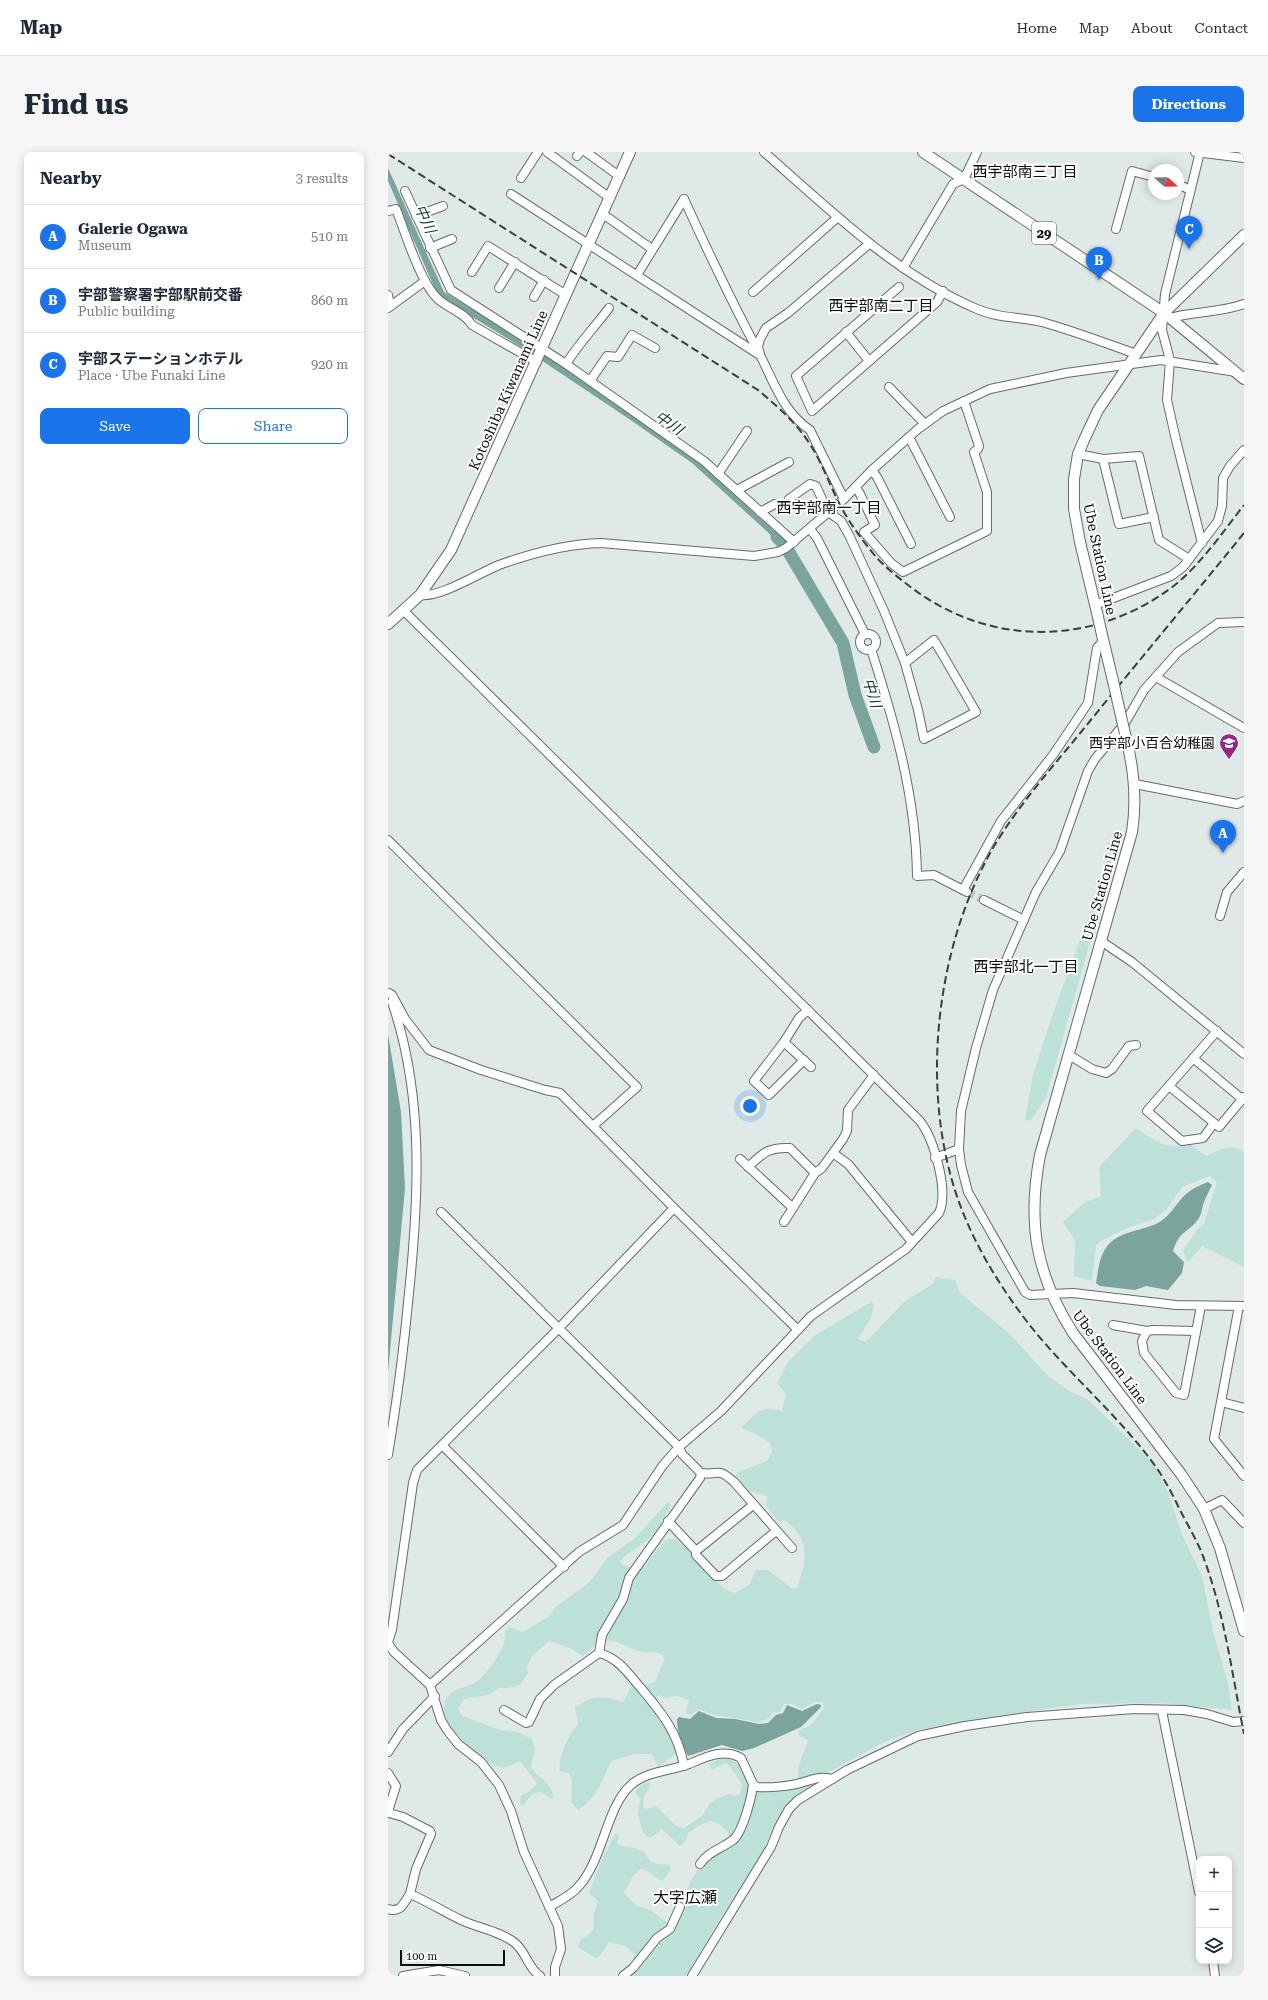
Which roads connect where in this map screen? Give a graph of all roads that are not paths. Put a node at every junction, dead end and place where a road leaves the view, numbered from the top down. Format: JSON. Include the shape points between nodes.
{"nodes":[{"id":1,"x":538,"y":152,"type":"edge"},
{"id":2,"x":547,"y":152,"type":"edge"},
{"id":3,"x":586,"y":152,"type":"edge"},
{"id":4,"x":630,"y":152,"type":"edge"},
{"id":5,"x":764,"y":152,"type":"edge"},
{"id":6,"x":923,"y":152,"type":"edge"},
{"id":7,"x":977,"y":152,"type":"edge"},
{"id":8,"x":1198,"y":152,"type":"edge"},
{"id":9,"x":1244,"y":158,"type":"edge"},
{"id":10,"x":1148,"y":175,"type":"edge"},
{"id":11,"x":619,"y":176,"type":"junction"},
{"id":12,"x":521,"y":178,"type":"dead end"},
{"id":13,"x":964,"y":179,"type":"junction"},
{"id":14,"x":1184,"y":187,"type":"edge"},
{"id":15,"x":1190,"y":190,"type":"junction"},
{"id":16,"x":405,"y":191,"type":"dead end"},
{"id":17,"x":512,"y":194,"type":"dead end"},
{"id":18,"x":610,"y":198,"type":"junction"},
{"id":19,"x":443,"y":206,"type":"dead end"},
{"id":20,"x":388,"y":211,"type":"edge"},
{"id":21,"x":603,"y":214,"type":"junction"},
{"id":22,"x":416,"y":216,"type":"junction"},
{"id":23,"x":838,"y":217,"type":"junction"},
{"id":24,"x":1116,"y":229,"type":"dead end"},
{"id":25,"x":1244,"y":235,"type":"edge"},
{"id":26,"x":452,"y":239,"type":"dead end"},
{"id":27,"x":869,"y":244,"type":"junction"},
{"id":28,"x":589,"y":245,"type":"junction"},
{"id":29,"x":430,"y":248,"type":"junction"},
{"id":30,"x":652,"y":249,"type":"junction"},
{"id":31,"x":515,"y":262,"type":"junction"},
{"id":32,"x":903,"y":268,"type":"junction"},
{"id":33,"x":472,"y":272,"type":"dead end"},
{"id":34,"x":637,"y":275,"type":"junction"},
{"id":35,"x":544,"y":280,"type":"junction"},
{"id":36,"x":425,"y":281,"type":"junction"},
{"id":37,"x":899,"y":287,"type":"dead end"},
{"id":38,"x":499,"y":288,"type":"dead end"},
{"id":39,"x":753,"y":292,"type":"dead end"},
{"id":40,"x":943,"y":292,"type":"junction"},
{"id":41,"x":388,"y":295,"type":"edge"},
{"id":42,"x":566,"y":295,"type":"junction"},
{"id":43,"x":534,"y":297,"type":"dead end"},
{"id":44,"x":462,"y":300,"type":"junction"},
{"id":45,"x":1244,"y":304,"type":"edge"},
{"id":46,"x":389,"y":307,"type":"edge"},
{"id":47,"x":609,"y":308,"type":"dead end"},
{"id":48,"x":456,"y":310,"type":"junction"},
{"id":49,"x":1167,"y":316,"type":"junction"},
{"id":50,"x":846,"y":332,"type":"junction"},
{"id":51,"x":654,"y":348,"type":"dead end"},
{"id":52,"x":1136,"y":354,"type":"junction"},
{"id":53,"x":540,"y":356,"type":"junction"},
{"id":54,"x":760,"y":356,"type":"junction"},
{"id":55,"x":1170,"y":360,"type":"junction"},
{"id":56,"x":869,"y":362,"type":"junction"},
{"id":57,"x":566,"y":364,"type":"junction"},
{"id":58,"x":1130,"y":364,"type":"junction"},
{"id":59,"x":1237,"y":372,"type":"junction"},
{"id":60,"x":1244,"y":379,"type":"edge"},
{"id":61,"x":590,"y":381,"type":"junction"},
{"id":62,"x":889,"y":387,"type":"dead end"},
{"id":63,"x":964,"y":401,"type":"junction"},
{"id":64,"x":925,"y":424,"type":"junction"},
{"id":65,"x":747,"y":431,"type":"dead end"},
{"id":66,"x":909,"y":437,"type":"junction"},
{"id":67,"x":1244,"y":450,"type":"edge"},
{"id":68,"x":1078,"y":454,"type":"junction"},
{"id":69,"x":1103,"y":459,"type":"junction"},
{"id":70,"x":789,"y":462,"type":"dead end"},
{"id":71,"x":872,"y":470,"type":"junction"},
{"id":72,"x":718,"y":474,"type":"junction"},
{"id":73,"x":854,"y":488,"type":"junction"},
{"id":74,"x":737,"y":490,"type":"junction"},
{"id":75,"x":789,"y":499,"type":"dead end"},
{"id":76,"x":844,"y":499,"type":"junction"},
{"id":77,"x":775,"y":504,"type":"dead end"},
{"id":78,"x":760,"y":512,"type":"junction"},
{"id":79,"x":828,"y":512,"type":"junction"},
{"id":80,"x":950,"y":517,"type":"dead end"},
{"id":81,"x":1154,"y":517,"type":"junction"},
{"id":82,"x":810,"y":528,"type":"junction"},
{"id":83,"x":794,"y":542,"type":"junction"},
{"id":84,"x":1202,"y":543,"type":"junction"},
{"id":85,"x":910,"y":544,"type":"dead end"},
{"id":86,"x":1189,"y":559,"type":"junction"},
{"id":87,"x":420,"y":595,"type":"junction"},
{"id":88,"x":1095,"y":605,"type":"junction"},
{"id":89,"x":404,"y":610,"type":"junction"},
{"id":90,"x":1244,"y":622,"type":"edge"},
{"id":91,"x":388,"y":624,"type":"edge"},
{"id":92,"x":1103,"y":638,"type":"junction"},
{"id":93,"x":905,"y":663,"type":"junction"},
{"id":94,"x":1156,"y":677,"type":"junction"},
{"id":95,"x":1244,"y":728,"type":"edge"},
{"id":96,"x":1135,"y":784,"type":"junction"},
{"id":97,"x":1244,"y":800,"type":"edge"},
{"id":98,"x":388,"y":840,"type":"edge"},
{"id":99,"x":1244,"y":872,"type":"edge"},
{"id":100,"x":984,"y":900,"type":"tunnel mouth"},
{"id":101,"x":1220,"y":916,"type":"dead end"},
{"id":102,"x":1024,"y":920,"type":"junction"},
{"id":103,"x":1102,"y":941,"type":"junction"},
{"id":104,"x":388,"y":992,"type":"edge"},
{"id":105,"x":808,"y":1010,"type":"junction"},
{"id":106,"x":1217,"y":1031,"type":"junction"},
{"id":107,"x":784,"y":1042,"type":"junction"},
{"id":108,"x":1136,"y":1045,"type":"dead end"},
{"id":109,"x":1244,"y":1054,"type":"edge"},
{"id":110,"x":1069,"y":1055,"type":"junction"},
{"id":111,"x":1193,"y":1058,"type":"junction"},
{"id":112,"x":804,"y":1060,"type":"junction"},
{"id":113,"x":812,"y":1067,"type":"dead end"},
{"id":114,"x":874,"y":1075,"type":"junction"},
{"id":115,"x":1169,"y":1086,"type":"junction"},
{"id":116,"x":1243,"y":1098,"type":"edge"},
{"id":117,"x":1214,"y":1124,"type":"junction"},
{"id":118,"x":593,"y":1126,"type":"junction"},
{"id":119,"x":959,"y":1149,"type":"junction"},
{"id":120,"x":833,"y":1153,"type":"junction"},
{"id":121,"x":935,"y":1158,"type":"junction"},
{"id":122,"x":740,"y":1159,"type":"dead end"},
{"id":123,"x":748,"y":1167,"type":"junction"},
{"id":124,"x":815,"y":1173,"type":"junction"},
{"id":125,"x":674,"y":1208,"type":"junction"},
{"id":126,"x":793,"y":1208,"type":"junction"},
{"id":127,"x":441,"y":1212,"type":"dead end"},
{"id":128,"x":784,"y":1222,"type":"dead end"},
{"id":129,"x":912,"y":1242,"type":"junction"},
{"id":130,"x":1051,"y":1293,"type":"junction"},
{"id":131,"x":1201,"y":1306,"type":"junction"},
{"id":132,"x":1242,"y":1306,"type":"edge"},
{"id":133,"x":1113,"y":1325,"type":"dead end"},
{"id":134,"x":558,"y":1328,"type":"junction"},
{"id":135,"x":798,"y":1330,"type":"junction"},
{"id":136,"x":1147,"y":1331,"type":"junction"},
{"id":137,"x":1196,"y":1331,"type":"junction"},
{"id":138,"x":1221,"y":1402,"type":"junction"},
{"id":139,"x":1244,"y":1408,"type":"edge"},
{"id":140,"x":442,"y":1445,"type":"junction"},
{"id":141,"x":680,"y":1448,"type":"junction"},
{"id":142,"x":388,"y":1455,"type":"edge"},
{"id":143,"x":701,"y":1473,"type":"junction"},
{"id":144,"x":1244,"y":1476,"type":"edge"},
{"id":145,"x":753,"y":1505,"type":"junction"},
{"id":146,"x":1204,"y":1510,"type":"junction"},
{"id":147,"x":668,"y":1520,"type":"junction"},
{"id":148,"x":1244,"y":1523,"type":"edge"},
{"id":149,"x":776,"y":1531,"type":"junction"},
{"id":150,"x":792,"y":1548,"type":"dead end"},
{"id":151,"x":696,"y":1551,"type":"junction"},
{"id":152,"x":564,"y":1567,"type":"junction"},
{"id":153,"x":1244,"y":1631,"type":"edge"},
{"id":154,"x":388,"y":1642,"type":"edge"},
{"id":155,"x":598,"y":1653,"type":"junction"},
{"id":156,"x":430,"y":1685,"type":"junction"},
{"id":157,"x":435,"y":1696,"type":"junction"},
{"id":158,"x":504,"y":1710,"type":"dead end"},
{"id":159,"x":1162,"y":1710,"type":"junction"},
{"id":160,"x":1244,"y":1721,"type":"edge"},
{"id":161,"x":388,"y":1752,"type":"edge"},
{"id":162,"x":684,"y":1766,"type":"junction"},
{"id":163,"x":388,"y":1772,"type":"edge"},
{"id":164,"x":832,"y":1779,"type":"junction"},
{"id":165,"x":753,"y":1784,"type":"junction"},
{"id":166,"x":700,"y":1864,"type":"dead end"},
{"id":167,"x":1196,"y":1877,"type":"edge"},
{"id":168,"x":410,"y":1894,"type":"junction"},
{"id":169,"x":549,"y":1907,"type":"junction"},
{"id":170,"x":680,"y":1907,"type":"dead end"},
{"id":171,"x":388,"y":1909,"type":"edge"},
{"id":172,"x":1213,"y":1964,"type":"edge"},
{"id":173,"x":536,"y":1975,"type":"edge"},
{"id":174,"x":403,"y":1976,"type":"edge"},
{"id":175,"x":465,"y":1976,"type":"edge"},
{"id":176,"x":555,"y":1976,"type":"edge"},
{"id":177,"x":622,"y":1976,"type":"edge"},
{"id":178,"x":692,"y":1976,"type":"edge"},
{"id":179,"x":1215,"y":1976,"type":"edge"}],
"edges":[{"from":1,"to":12,"type":"street"},
{"from":2,"to":18,"type":"street"},
{"from":3,"to":11,"type":"street"},
{"from":4,"to":11,"type":"main road","name":"Kotoshiba Kiwanami Line"},
{"from":5,"to":23,"type":"street"},
{"from":6,"to":13,"type":"main road","number":"29"},
{"from":7,"to":13,"type":"street"},
{"from":8,"to":9,"type":"street"},
{"from":8,"to":15,"type":"street"},
{"from":10,"to":24,"type":"street","via":[[1132,171]]},
{"from":11,"to":18,"type":"main road","name":"Kotoshiba Kiwanami Line"},
{"from":13,"to":32,"type":"street","via":[[953,184]]},
{"from":13,"to":49,"type":"main road","number":"29"},
{"from":14,"to":15,"type":"street"},
{"from":15,"to":49,"type":"street","via":[[1165,294]]},
{"from":16,"to":22,"type":"street"},
{"from":17,"to":28,"type":"street"},
{"from":18,"to":21,"type":"main road","name":"Kotoshiba Kiwanami Line"},
{"from":19,"to":22,"type":"street"},
{"from":20,"to":36,"type":"street","via":[[396,209]]},
{"from":21,"to":28,"type":"main road","name":"Kotoshiba Kiwanami Line"},
{"from":21,"to":30,"type":"street"},
{"from":22,"to":29,"type":"street"},
{"from":23,"to":27,"type":"street"},
{"from":23,"to":39,"type":"street"},
{"from":25,"to":49,"type":"main road","name":"Ube Station Line"},
{"from":26,"to":29,"type":"street"},
{"from":27,"to":32,"type":"street"},
{"from":27,"to":54,"type":"street","via":[[788,313],[766,328],[758,347]]},
{"from":28,"to":34,"type":"street"},
{"from":28,"to":42,"type":"main road","name":"Kotoshiba Kiwanami Line"},
{"from":29,"to":44,"type":"street","via":[[447,285]]},
{"from":30,"to":34,"type":"street"},
{"from":30,"to":54,"type":"street","via":[[684,199],[712,262]]},
{"from":31,"to":33,"type":"street","via":[[488,246]]},
{"from":31,"to":35,"type":"street"},
{"from":31,"to":38,"type":"street"},
{"from":32,"to":40,"type":"street"},
{"from":34,"to":54,"type":"street"},
{"from":35,"to":42,"type":"street"},
{"from":35,"to":43,"type":"street"},
{"from":36,"to":46,"type":"street"},
{"from":36,"to":48,"type":"street","via":[[437,298]]},
{"from":37,"to":50,"type":"street"},
{"from":40,"to":52,"type":"street","via":[[978,310],[1042,322]]},
{"from":40,"to":56,"type":"street","via":[[937,302]]},
{"from":41,"to":46,"type":"street"},
{"from":42,"to":53,"type":"main road","name":"Kotoshiba Kiwanami Line"},
{"from":44,"to":48,"type":"street"},
{"from":44,"to":53,"type":"street"},
{"from":45,"to":49,"type":"street","via":[[1210,313]]},
{"from":47,"to":57,"type":"street","via":[[579,343]]},
{"from":48,"to":53,"type":"street","via":[[468,318],[472,325]]},
{"from":49,"to":52,"type":"main road","name":"Ube Station Line"},
{"from":49,"to":55,"type":"street","via":[[1162,330]]},
{"from":49,"to":59,"type":"main road"},
{"from":50,"to":56,"type":"street"},
{"from":50,"to":56,"type":"street","via":[[796,376],[812,411]]},
{"from":51,"to":61,"type":"street","via":[[632,335],[618,357],[607,356]]},
{"from":52,"to":58,"type":"main road","name":"Ube Station Line"},
{"from":53,"to":57,"type":"street"},
{"from":53,"to":87,"type":"main road","name":"Kotoshiba Kiwanami Line","via":[[451,550]]},
{"from":54,"to":76,"type":"street","via":[[784,404],[802,425],[810,430]]},
{"from":55,"to":58,"type":"street"},
{"from":55,"to":59,"type":"street"},
{"from":55,"to":84,"type":"street","via":[[1167,400]]},
{"from":57,"to":61,"type":"street"},
{"from":58,"to":63,"type":"street","via":[[1066,372],[1009,384],[990,389]]},
{"from":58,"to":68,"type":"main road","name":"Ube Station Line","via":[[1098,410]]},
{"from":59,"to":60,"type":"main road"},
{"from":61,"to":72,"type":"street"},
{"from":62,"to":64,"type":"street"},
{"from":63,"to":64,"type":"street","via":[[943,411]]},
{"from":63,"to":73,"type":"street","via":[[979,446],[974,452],[987,492],[987,531],[903,572],[864,532],[875,525],[859,492]]},
{"from":64,"to":66,"type":"street"},
{"from":65,"to":72,"type":"street"},
{"from":66,"to":71,"type":"street"},
{"from":66,"to":80,"type":"street"},
{"from":67,"to":84,"type":"street","via":[[1227,471],[1222,486],[1220,515]]},
{"from":68,"to":69,"type":"street"},
{"from":68,"to":88,"type":"main road","name":"Ube Station Line","via":[[1074,479],[1074,509]]},
{"from":69,"to":81,"type":"street","via":[[1139,456]]},
{"from":69,"to":81,"type":"street","via":[[1119,524]]},
{"from":70,"to":74,"type":"street"},
{"from":71,"to":73,"type":"street"},
{"from":71,"to":85,"type":"street"},
{"from":72,"to":74,"type":"street"},
{"from":73,"to":76,"type":"street"},
{"from":74,"to":78,"type":"street"},
{"from":75,"to":79,"type":"street","via":[[810,484],[816,486]]},
{"from":76,"to":79,"type":"street"},
{"from":77,"to":78,"type":"street"},
{"from":78,"to":83,"type":"street"},
{"from":79,"to":82,"type":"street"},
{"from":79,"to":93,"type":"street","via":[[840,521],[849,535]]},
{"from":81,"to":86,"type":"street","via":[[1159,540]]},
{"from":82,"to":83,"type":"street"},
{"from":82,"to":92,"type":"street","via":[[865,634],[860,642],[866,649],[871,649],[894,723],[909,786],[917,841],[917,876],[934,875],[965,891],[1001,821],[1053,755],[1088,703],[1097,648]]},
{"from":83,"to":87,"type":"street","via":[[778,552],[754,556],[601,543],[584,544],[525,556],[433,595]]},
{"from":84,"to":86,"type":"street"},
{"from":86,"to":88,"type":"street","via":[[1171,576]]},
{"from":87,"to":89,"type":"main road","name":"Kotoshiba Kiwanami Line"},
{"from":88,"to":92,"type":"main road","name":"Ube Station Line","bridge":true},
{"from":89,"to":91,"type":"main road","name":"Kotoshiba Kiwanami Line"},
{"from":89,"to":105,"type":"street"},
{"from":90,"to":94,"type":"street","via":[[1218,623],[1206,630],[1178,652]]},
{"from":92,"to":96,"type":"main road","name":"Ube Station Line","bridge":true},
{"from":93,"to":93,"type":"street","via":[[934,640],[976,712],[924,739]]},
{"from":94,"to":95,"type":"street"},
{"from":94,"to":102,"type":"street","via":[[1144,690],[1125,723],[1088,771],[1060,851],[1036,892]]},
{"from":96,"to":97,"type":"street","via":[[1237,804]]},
{"from":96,"to":103,"type":"main road","name":"Ube Station Line","via":[[1132,832]]},
{"from":98,"to":118,"type":"street","via":[[637,1087]]},
{"from":99,"to":101,"type":"street","via":[[1226,892]]},
{"from":100,"to":102,"type":"street"},
{"from":102,"to":119,"type":"street","via":[[993,990],[976,1048],[961,1111]]},
{"from":103,"to":106,"type":"street"},
{"from":103,"to":110,"type":"main road","name":"Ube Station Line"},
{"from":104,"to":118,"type":"street","via":[[429,1050],[481,1070],[560,1093]]},
{"from":104,"to":142,"type":"street","via":[[406,1053],[416,1133],[417,1174],[417,1208],[409,1298]]},
{"from":105,"to":107,"type":"street","via":[[799,1018]]},
{"from":105,"to":114,"type":"street"},
{"from":106,"to":109,"type":"street"},
{"from":106,"to":111,"type":"street"},
{"from":107,"to":112,"type":"street"},
{"from":107,"to":112,"type":"street","via":[[754,1081],[759,1086],[770,1095]]},
{"from":108,"to":110,"type":"street","via":[[1129,1046],[1106,1073],[1092,1069]]},
{"from":110,"to":130,"type":"main road","name":"Ube Station Line","via":[[1040,1155],[1034,1191],[1035,1237],[1044,1277]]},
{"from":111,"to":115,"type":"street"},
{"from":111,"to":116,"type":"street"},
{"from":112,"to":113,"type":"street"},
{"from":114,"to":120,"type":"street","via":[[848,1110],[847,1131]]},
{"from":114,"to":121,"type":"street","via":[[926,1128]]},
{"from":115,"to":117,"type":"street"},
{"from":115,"to":117,"type":"street","via":[[1148,1111],[1182,1141],[1203,1138]]},
{"from":116,"to":117,"type":"street","via":[[1219,1127]]},
{"from":118,"to":125,"type":"street"},
{"from":119,"to":121,"type":"street"},
{"from":119,"to":130,"type":"street","via":[[964,1179],[973,1201],[1025,1292],[1030,1295]]},
{"from":120,"to":124,"type":"street"},
{"from":120,"to":129,"type":"street","via":[[848,1164]]},
{"from":121,"to":129,"type":"street","via":[[943,1193],[942,1206],[935,1219]]},
{"from":122,"to":123,"type":"street"},
{"from":123,"to":124,"type":"street","via":[[770,1149],[790,1148]]},
{"from":123,"to":126,"type":"street"},
{"from":124,"to":126,"type":"street"},
{"from":125,"to":134,"type":"street"},
{"from":125,"to":135,"type":"street"},
{"from":126,"to":128,"type":"street"},
{"from":127,"to":134,"type":"street"},
{"from":129,"to":135,"type":"street","via":[[906,1250],[811,1316]]},
{"from":130,"to":131,"type":"street","via":[[1073,1292]]},
{"from":130,"to":146,"type":"main road","name":"Ube Station Line","via":[[1073,1334],[1181,1474]]},
{"from":131,"to":132,"type":"street"},
{"from":131,"to":137,"type":"street"},
{"from":132,"to":138,"type":"street"},
{"from":133,"to":136,"type":"street"},
{"from":134,"to":140,"type":"street"},
{"from":134,"to":141,"type":"street"},
{"from":135,"to":141,"type":"street","via":[[721,1411]]},
{"from":136,"to":137,"type":"street"},
{"from":136,"to":137,"type":"street","via":[[1142,1341],[1144,1353],[1176,1393],[1184,1394]]},
{"from":138,"to":139,"type":"street"},
{"from":138,"to":144,"type":"street","via":[[1214,1439]]},
{"from":140,"to":152,"type":"street"},
{"from":140,"to":154,"type":"street","via":[[414,1476],[392,1630]]},
{"from":141,"to":143,"type":"street","via":[[682,1454]]},
{"from":141,"to":152,"type":"street","via":[[663,1465],[623,1525],[579,1552]]},
{"from":143,"to":145,"type":"street","via":[[720,1471],[734,1482]]},
{"from":143,"to":147,"type":"street","via":[[700,1478]]},
{"from":145,"to":149,"type":"street"},
{"from":145,"to":151,"type":"street"},
{"from":146,"to":148,"type":"street","via":[[1222,1500]]},
{"from":146,"to":153,"type":"main road","name":"Ube Station Line","via":[[1220,1548]]},
{"from":147,"to":151,"type":"street"},
{"from":147,"to":155,"type":"street","via":[[629,1578],[621,1602],[602,1635]]},
{"from":149,"to":150,"type":"street"},
{"from":149,"to":151,"type":"street","via":[[722,1576],[716,1576],[696,1555]]},
{"from":152,"to":156,"type":"street"},
{"from":154,"to":156,"type":"street","via":[[394,1652]]},
{"from":155,"to":158,"type":"street","via":[[554,1685],[540,1699],[529,1722],[526,1723]]},
{"from":155,"to":162,"type":"street","via":[[617,1660],[665,1716],[675,1734]]},
{"from":156,"to":157,"type":"street"},
{"from":157,"to":161,"type":"street","via":[[403,1729]]},
{"from":157,"to":169,"type":"street","via":[[441,1720],[458,1744],[481,1762],[499,1785],[511,1811],[524,1852]]},
{"from":159,"to":160,"type":"street","via":[[1184,1710],[1233,1722]]},
{"from":159,"to":164,"type":"street","via":[[1046,1714],[965,1726],[918,1736]]},
{"from":159,"to":167,"type":"street"},
{"from":162,"to":165,"type":"street","via":[[716,1753],[737,1755],[741,1758]]},
{"from":162,"to":169,"type":"street","via":[[650,1775],[631,1785],[621,1798],[598,1855],[579,1887]]},
{"from":163,"to":168,"type":"street","via":[[396,1786],[389,1813],[430,1831]]},
{"from":164,"to":165,"type":"street","via":[[815,1778],[804,1782],[762,1787]]},
{"from":164,"to":178,"type":"street","via":[[798,1800],[789,1810],[771,1847]]},
{"from":165,"to":166,"type":"street","via":[[735,1839],[708,1854]]},
{"from":168,"to":171,"type":"street","via":[[399,1910]]},
{"from":168,"to":173,"type":"street","via":[[515,1943]]},
{"from":169,"to":176,"type":"street","via":[[558,1926],[561,1949]]},
{"from":170,"to":177,"type":"street","via":[[670,1929],[657,1938],[633,1968]]},
{"from":172,"to":179,"type":"street"},
{"from":174,"to":175,"type":"street","via":[[439,1970]]}]}
